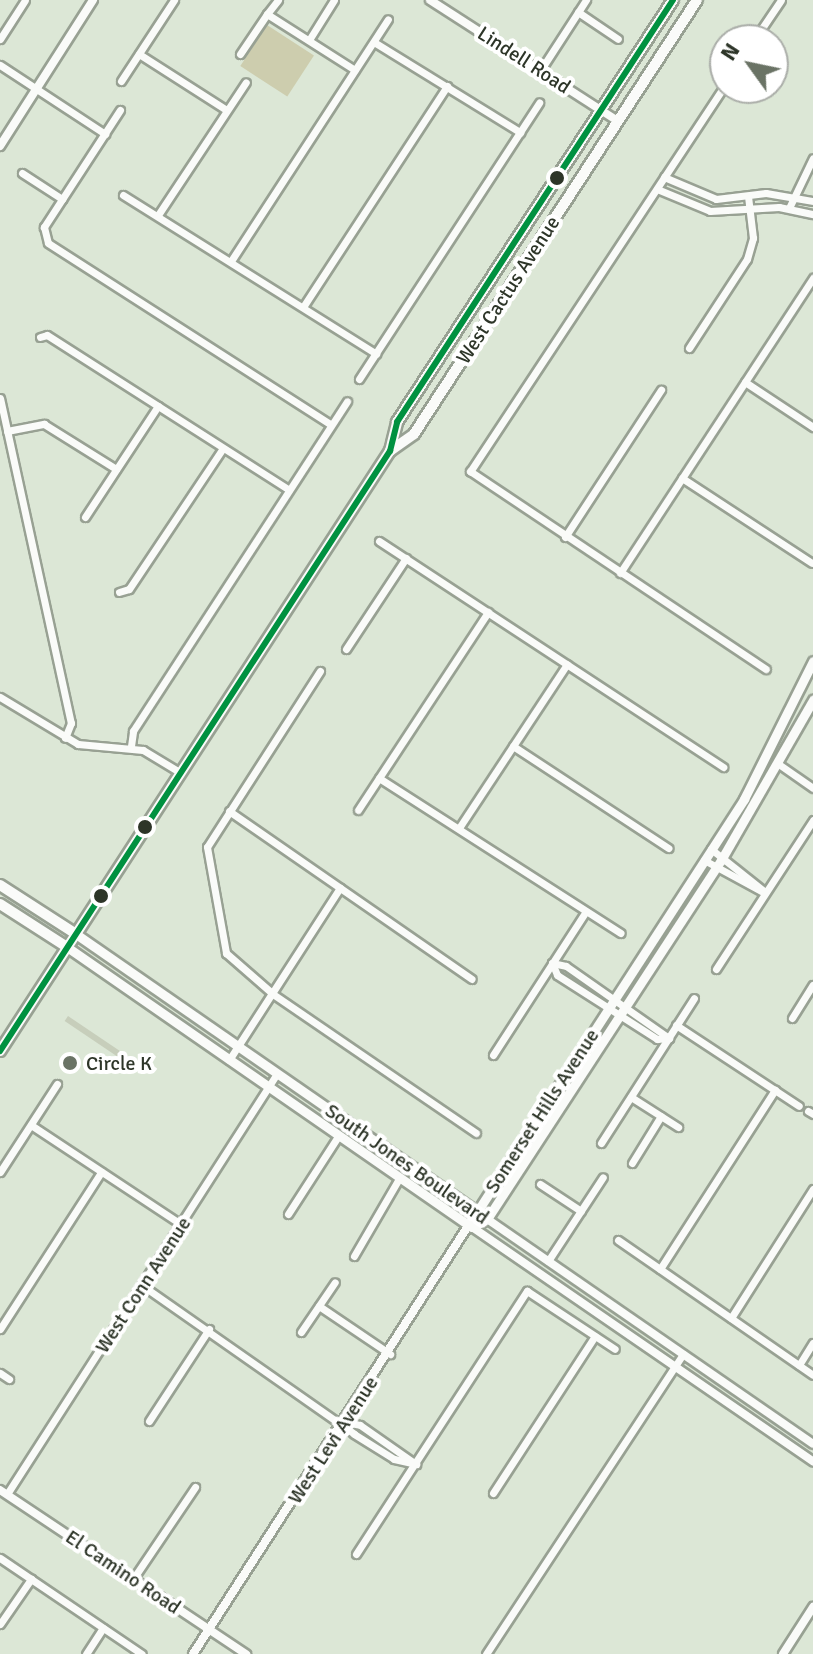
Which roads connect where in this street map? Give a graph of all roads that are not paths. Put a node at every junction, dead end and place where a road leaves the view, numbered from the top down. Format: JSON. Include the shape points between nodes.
{"nodes":[{"id":1,"x":25,"y":0,"type":"edge"},
{"id":2,"x":93,"y":0,"type":"edge"},
{"id":3,"x":174,"y":0,"type":"edge"},
{"id":4,"x":278,"y":0,"type":"edge"},
{"id":5,"x":334,"y":0,"type":"edge"},
{"id":6,"x":430,"y":0,"type":"edge"},
{"id":7,"x":586,"y":0,"type":"edge"},
{"id":8,"x":673,"y":0,"type":"edge"},
{"id":9,"x":697,"y":0,"type":"edge"},
{"id":10,"x":781,"y":0,"type":"edge"},
{"id":11,"x":578,"y":12,"type":"junction"},
{"id":12,"x":267,"y":14,"type":"junction"},
{"id":13,"x":388,"y":19,"type":"dead end"},
{"id":14,"x":765,"y":24,"type":"edge"},
{"id":15,"x":0,"y":39,"type":"edge"},
{"id":16,"x":618,"y":39,"type":"dead end"},
{"id":17,"x":309,"y":40,"type":"junction"},
{"id":18,"x":374,"y":42,"type":"junction"},
{"id":19,"x":139,"y":54,"type":"junction"},
{"id":20,"x":240,"y":54,"type":"dead end"},
{"id":21,"x":0,"y":65,"type":"edge"},
{"id":22,"x":355,"y":70,"type":"junction"},
{"id":23,"x":540,"y":71,"type":"junction"},
{"id":24,"x":121,"y":81,"type":"dead end"},
{"id":25,"x":246,"y":82,"type":"dead end"},
{"id":26,"x":447,"y":86,"type":"junction"},
{"id":27,"x":37,"y":90,"type":"junction"},
{"id":28,"x":539,"y":103,"type":"dead end"},
{"id":29,"x":712,"y":104,"type":"edge"},
{"id":30,"x":225,"y":109,"type":"junction"},
{"id":31,"x":120,"y":110,"type":"dead end"},
{"id":32,"x":601,"y":110,"type":"junction"},
{"id":33,"x":618,"y":121,"type":"junction"},
{"id":34,"x":520,"y":132,"type":"junction"},
{"id":35,"x":105,"y":134,"type":"junction"},
{"id":36,"x":0,"y":146,"type":"edge"},
{"id":37,"x":813,"y":158,"type":"edge"},
{"id":38,"x":22,"y":173,"type":"dead end"},
{"id":39,"x":664,"y":177,"type":"junction"},
{"id":40,"x":657,"y":189,"type":"junction"},
{"id":41,"x":123,"y":195,"type":"dead end"},
{"id":42,"x":790,"y":195,"type":"junction"},
{"id":43,"x":748,"y":196,"type":"junction"},
{"id":44,"x":62,"y":199,"type":"junction"},
{"id":45,"x":813,"y":201,"type":"edge"},
{"id":46,"x":789,"y":208,"type":"junction"},
{"id":47,"x":750,"y":209,"type":"junction"},
{"id":48,"x":813,"y":214,"type":"edge"},
{"id":49,"x":158,"y":215,"type":"junction"},
{"id":50,"x":231,"y":261,"type":"junction"},
{"id":51,"x":813,"y":278,"type":"edge"},
{"id":52,"x":810,"y":290,"type":"edge"},
{"id":53,"x":303,"y":307,"type":"junction"},
{"id":54,"x":40,"y":337,"type":"dead end"},
{"id":55,"x":689,"y":348,"type":"dead end"},
{"id":56,"x":376,"y":354,"type":"junction"},
{"id":57,"x":359,"y":379,"type":"dead end"},
{"id":58,"x":745,"y":382,"type":"junction"},
{"id":59,"x":661,"y":390,"type":"dead end"},
{"id":60,"x":0,"y":398,"type":"edge"},
{"id":61,"x":347,"y":401,"type":"dead end"},
{"id":62,"x":158,"y":406,"type":"junction"},
{"id":63,"x":331,"y":425,"type":"junction"},
{"id":64,"x":813,"y":427,"type":"edge"},
{"id":65,"x":7,"y":431,"type":"junction"},
{"id":66,"x":223,"y":448,"type":"junction"},
{"id":67,"x":390,"y":451,"type":"junction"},
{"id":68,"x":116,"y":469,"type":"junction"},
{"id":69,"x":682,"y":478,"type":"junction"},
{"id":70,"x":289,"y":490,"type":"junction"},
{"id":71,"x":85,"y":517,"type":"dead end"},
{"id":72,"x":565,"y":537,"type":"junction"},
{"id":73,"x":379,"y":541,"type":"dead end"},
{"id":74,"x":406,"y":558,"type":"junction"},
{"id":75,"x":812,"y":563,"type":"edge"},
{"id":76,"x":620,"y":573,"type":"junction"},
{"id":77,"x":119,"y":592,"type":"dead end"},
{"id":78,"x":488,"y":612,"type":"junction"},
{"id":79,"x":346,"y":649,"type":"dead end"},
{"id":80,"x":813,"y":661,"type":"edge"},
{"id":81,"x":567,"y":664,"type":"junction"},
{"id":82,"x":766,"y":669,"type":"dead end"},
{"id":83,"x":320,"y":671,"type":"dead end"},
{"id":84,"x":0,"y":697,"type":"edge"},
{"id":85,"x":813,"y":700,"type":"edge"},
{"id":86,"x":65,"y":738,"type":"junction"},
{"id":87,"x":131,"y":746,"type":"junction"},
{"id":88,"x":513,"y":746,"type":"junction"},
{"id":89,"x":780,"y":765,"type":"junction"},
{"id":90,"x":723,"y":767,"type":"dead end"},
{"id":91,"x":181,"y":773,"type":"junction"},
{"id":92,"x":379,"y":778,"type":"junction"},
{"id":93,"x":813,"y":788,"type":"edge"},
{"id":94,"x":358,"y":810,"type":"dead end"},
{"id":95,"x":229,"y":811,"type":"junction"},
{"id":96,"x":813,"y":820,"type":"edge"},
{"id":97,"x":459,"y":828,"type":"junction"},
{"id":98,"x":668,"y":848,"type":"dead end"},
{"id":99,"x":711,"y":849,"type":"junction"},
{"id":100,"x":723,"y":857,"type":"junction"},
{"id":101,"x":704,"y":860,"type":"junction"},
{"id":102,"x":716,"y":867,"type":"junction"},
{"id":103,"x":0,"y":885,"type":"edge"},
{"id":104,"x":340,"y":888,"type":"junction"},
{"id":105,"x":765,"y":892,"type":"junction"},
{"id":106,"x":0,"y":904,"type":"edge"},
{"id":107,"x":586,"y":911,"type":"junction"},
{"id":108,"x":620,"y":933,"type":"dead end"},
{"id":109,"x":76,"y":934,"type":"junction"},
{"id":110,"x":67,"y":947,"type":"junction"},
{"id":111,"x":552,"y":963,"type":"junction"},
{"id":112,"x":716,"y":969,"type":"dead end"},
{"id":113,"x":472,"y":979,"type":"dead end"},
{"id":114,"x":813,"y":985,"type":"edge"},
{"id":115,"x":273,"y":994,"type":"junction"},
{"id":116,"x":614,"y":998,"type":"junction"},
{"id":117,"x":694,"y":998,"type":"dead end"},
{"id":118,"x":626,"y":1006,"type":"junction"},
{"id":119,"x":608,"y":1008,"type":"junction"},
{"id":120,"x":619,"y":1015,"type":"junction"},
{"id":121,"x":792,"y":1018,"type":"dead end"},
{"id":122,"x":676,"y":1025,"type":"junction"},
{"id":123,"x":669,"y":1038,"type":"junction"},
{"id":124,"x":238,"y":1047,"type":"junction"},
{"id":125,"x":0,"y":1051,"type":"edge"},
{"id":126,"x":493,"y":1055,"type":"dead end"},
{"id":127,"x":229,"y":1060,"type":"junction"},
{"id":128,"x":277,"y":1074,"type":"junction"},
{"id":129,"x":57,"y":1084,"type":"dead end"},
{"id":130,"x":269,"y":1087,"type":"junction"},
{"id":131,"x":775,"y":1090,"type":"junction"},
{"id":132,"x":631,"y":1097,"type":"junction"},
{"id":133,"x":799,"y":1106,"type":"dead end"},
{"id":134,"x":661,"y":1116,"type":"junction"},
{"id":135,"x":31,"y":1125,"type":"junction"},
{"id":136,"x":678,"y":1127,"type":"dead end"},
{"id":137,"x":476,"y":1133,"type":"dead end"},
{"id":138,"x":339,"y":1135,"type":"junction"},
{"id":139,"x":601,"y":1143,"type":"dead end"},
{"id":140,"x":632,"y":1163,"type":"dead end"},
{"id":141,"x":0,"y":1172,"type":"edge"},
{"id":142,"x":101,"y":1172,"type":"junction"},
{"id":143,"x":400,"y":1177,"type":"junction"},
{"id":144,"x":603,"y":1177,"type":"dead end"},
{"id":145,"x":540,"y":1184,"type":"dead end"},
{"id":146,"x":813,"y":1189,"type":"edge"},
{"id":147,"x":581,"y":1211,"type":"junction"},
{"id":148,"x":477,"y":1212,"type":"junction"},
{"id":149,"x":288,"y":1214,"type":"dead end"},
{"id":150,"x":487,"y":1219,"type":"junction"},
{"id":151,"x":182,"y":1225,"type":"junction"},
{"id":152,"x":472,"y":1227,"type":"junction"},
{"id":153,"x":618,"y":1240,"type":"dead end"},
{"id":154,"x":354,"y":1256,"type":"dead end"},
{"id":155,"x":548,"y":1261,"type":"junction"},
{"id":156,"x":660,"y":1269,"type":"junction"},
{"id":157,"x":335,"y":1282,"type":"dead end"},
{"id":158,"x":143,"y":1286,"type":"junction"},
{"id":159,"x":319,"y":1306,"type":"junction"},
{"id":160,"x":731,"y":1318,"type":"junction"},
{"id":161,"x":0,"y":1329,"type":"edge"},
{"id":162,"x":209,"y":1329,"type":"junction"},
{"id":163,"x":301,"y":1332,"type":"dead end"},
{"id":164,"x":595,"y":1336,"type":"junction"},
{"id":165,"x":813,"y":1343,"type":"edge"},
{"id":166,"x":615,"y":1349,"type":"dead end"},
{"id":167,"x":390,"y":1354,"type":"junction"},
{"id":168,"x":683,"y":1354,"type":"junction"},
{"id":169,"x":799,"y":1365,"type":"junction"},
{"id":170,"x":675,"y":1366,"type":"junction"},
{"id":171,"x":0,"y":1373,"type":"edge"},
{"id":172,"x":813,"y":1375,"type":"edge"},
{"id":173,"x":9,"y":1379,"type":"dead end"},
{"id":174,"x":149,"y":1421,"type":"dead end"},
{"id":175,"x":345,"y":1422,"type":"junction"},
{"id":176,"x":813,"y":1444,"type":"edge"},
{"id":177,"x":813,"y":1461,"type":"edge"},
{"id":178,"x":416,"y":1464,"type":"junction"},
{"id":179,"x":195,"y":1487,"type":"dead end"},
{"id":180,"x":3,"y":1492,"type":"edge"},
{"id":181,"x":493,"y":1493,"type":"dead end"},
{"id":182,"x":356,"y":1554,"type":"dead end"},
{"id":183,"x":0,"y":1558,"type":"edge"},
{"id":184,"x":31,"y":1579,"type":"junction"},
{"id":185,"x":133,"y":1579,"type":"junction"},
{"id":186,"x":813,"y":1607,"type":"edge"},
{"id":187,"x":0,"y":1624,"type":"edge"},
{"id":188,"x":103,"y":1628,"type":"junction"},
{"id":189,"x":209,"y":1629,"type":"junction"},
{"id":190,"x":86,"y":1654,"type":"edge"},
{"id":191,"x":142,"y":1654,"type":"edge"},
{"id":192,"x":193,"y":1654,"type":"edge"},
{"id":193,"x":246,"y":1654,"type":"edge"},
{"id":194,"x":486,"y":1654,"type":"edge"},
{"id":195,"x":783,"y":1654,"type":"edge"}],
"edges":[{"from":1,"to":15,"type":"street"},
{"from":2,"to":27,"type":"street"},
{"from":3,"to":19,"type":"street"},
{"from":4,"to":12,"type":"street"},
{"from":5,"to":17,"type":"street"},
{"from":6,"to":23,"type":"street","name":"Lindell Road"},
{"from":7,"to":11,"type":"street"},
{"from":8,"to":32,"type":"main road","name":"West Cactus Avenue"},
{"from":9,"to":33,"type":"main road","name":"West Cactus Avenue"},
{"from":10,"to":14,"type":"street"},
{"from":11,"to":16,"type":"street"},
{"from":11,"to":23,"type":"street"},
{"from":12,"to":17,"type":"street"},
{"from":12,"to":20,"type":"street"},
{"from":13,"to":18,"type":"street"},
{"from":17,"to":22,"type":"street"},
{"from":18,"to":22,"type":"street"},
{"from":18,"to":26,"type":"street"},
{"from":19,"to":24,"type":"street"},
{"from":19,"to":30,"type":"street"},
{"from":21,"to":27,"type":"street"},
{"from":22,"to":50,"type":"street"},
{"from":23,"to":32,"type":"street","name":"Lindell Road"},
{"from":25,"to":30,"type":"street"},
{"from":26,"to":34,"type":"street"},
{"from":26,"to":53,"type":"street"},
{"from":27,"to":35,"type":"street"},
{"from":27,"to":36,"type":"street"},
{"from":28,"to":34,"type":"street"},
{"from":29,"to":39,"type":"street"},
{"from":30,"to":49,"type":"street"},
{"from":31,"to":35,"type":"street"},
{"from":32,"to":33,"type":"street","name":"Lindell Road"},
{"from":32,"to":67,"type":"main road","name":"West Cactus Avenue","via":[[397,422]]},
{"from":33,"to":67,"type":"main road","name":"West Cactus Avenue","via":[[414,434]]},
{"from":34,"to":56,"type":"street"},
{"from":35,"to":44,"type":"street"},
{"from":37,"to":42,"type":"street"},
{"from":38,"to":44,"type":"street"},
{"from":39,"to":40,"type":"street"},
{"from":39,"to":43,"type":"street","via":[[699,195]]},
{"from":40,"to":47,"type":"street","via":[[695,208]]},
{"from":40,"to":72,"type":"street","via":[[471,474]]},
{"from":41,"to":49,"type":"street"},
{"from":42,"to":43,"type":"street"},
{"from":42,"to":45,"type":"street"},
{"from":42,"to":46,"type":"street"},
{"from":43,"to":47,"type":"street"},
{"from":44,"to":63,"type":"street","via":[[43,235]]},
{"from":46,"to":47,"type":"street"},
{"from":46,"to":48,"type":"street"},
{"from":47,"to":55,"type":"street","via":[[747,259]]},
{"from":49,"to":50,"type":"street"},
{"from":50,"to":53,"type":"street"},
{"from":51,"to":52,"type":"street"},
{"from":52,"to":58,"type":"street"},
{"from":53,"to":56,"type":"street"},
{"from":54,"to":62,"type":"street","via":[[47,335]]},
{"from":56,"to":57,"type":"street"},
{"from":58,"to":64,"type":"street"},
{"from":58,"to":69,"type":"street"},
{"from":59,"to":72,"type":"street"},
{"from":60,"to":65,"type":"street"},
{"from":61,"to":63,"type":"street"},
{"from":62,"to":66,"type":"street"},
{"from":62,"to":68,"type":"street"},
{"from":63,"to":70,"type":"street"},
{"from":65,"to":68,"type":"street","via":[[44,424]]},
{"from":65,"to":86,"type":"street","via":[[71,723]]},
{"from":66,"to":70,"type":"street"},
{"from":66,"to":77,"type":"street","via":[[129,589]]},
{"from":67,"to":91,"type":"main road","name":"West Cactus Avenue"},
{"from":68,"to":71,"type":"street"},
{"from":69,"to":75,"type":"street"},
{"from":69,"to":76,"type":"street"},
{"from":70,"to":87,"type":"street","via":[[133,731]]},
{"from":72,"to":76,"type":"street"},
{"from":73,"to":74,"type":"street"},
{"from":74,"to":78,"type":"street"},
{"from":74,"to":79,"type":"street"},
{"from":76,"to":82,"type":"street"},
{"from":78,"to":81,"type":"street"},
{"from":78,"to":92,"type":"street"},
{"from":80,"to":99,"type":"main road","name":"Somerset Hills Avenue","via":[[781,735]]},
{"from":81,"to":88,"type":"street"},
{"from":81,"to":90,"type":"street"},
{"from":83,"to":95,"type":"street"},
{"from":84,"to":86,"type":"street"},
{"from":85,"to":89,"type":"main road","name":"Somerset Hills Avenue"},
{"from":86,"to":87,"type":"street"},
{"from":87,"to":91,"type":"street"},
{"from":88,"to":97,"type":"street"},
{"from":88,"to":98,"type":"street"},
{"from":89,"to":93,"type":"street"},
{"from":89,"to":100,"type":"main road","name":"Somerset Hills Avenue"},
{"from":91,"to":109,"type":"main road","name":"West Cactus Avenue"},
{"from":92,"to":94,"type":"street"},
{"from":92,"to":97,"type":"street"},
{"from":95,"to":104,"type":"street"},
{"from":95,"to":115,"type":"street","via":[[206,852],[215,901],[230,960]]},
{"from":96,"to":105,"type":"street"},
{"from":97,"to":107,"type":"street"},
{"from":99,"to":100,"type":"street"},
{"from":99,"to":101,"type":"main road","name":"Somerset Hills Avenue"},
{"from":100,"to":102,"type":"main road","name":"Somerset Hills Avenue"},
{"from":100,"to":105,"type":"street"},
{"from":101,"to":102,"type":"street"},
{"from":101,"to":116,"type":"main road","name":"Somerset Hills Avenue"},
{"from":102,"to":105,"type":"street"},
{"from":102,"to":118,"type":"main road","name":"Somerset Hills Avenue"},
{"from":103,"to":109,"type":"main road","name":"South Jones Boulevard"},
{"from":104,"to":113,"type":"street"},
{"from":104,"to":115,"type":"street"},
{"from":105,"to":112,"type":"street"},
{"from":106,"to":110,"type":"main road","name":"South Jones Boulevard"},
{"from":107,"to":108,"type":"street"},
{"from":107,"to":111,"type":"street"},
{"from":109,"to":110,"type":"main road","name":"West Cactus Avenue"},
{"from":109,"to":124,"type":"main road","name":"South Jones Boulevard"},
{"from":110,"to":125,"type":"main road","name":"West Cactus Avenue"},
{"from":110,"to":127,"type":"main road","name":"South Jones Boulevard"},
{"from":111,"to":116,"type":"street"},
{"from":111,"to":119,"type":"street","via":[[557,975]]},
{"from":111,"to":126,"type":"street"},
{"from":114,"to":121,"type":"street"},
{"from":115,"to":124,"type":"street"},
{"from":115,"to":137,"type":"street"},
{"from":116,"to":118,"type":"street"},
{"from":116,"to":119,"type":"main road","name":"Somerset Hills Avenue"},
{"from":117,"to":122,"type":"street"},
{"from":118,"to":120,"type":"main road","name":"Somerset Hills Avenue"},
{"from":118,"to":123,"type":"street"},
{"from":119,"to":120,"type":"street"},
{"from":119,"to":148,"type":"main road","name":"Somerset Hills Avenue"},
{"from":120,"to":123,"type":"street","via":[[657,1039]]},
{"from":120,"to":150,"type":"main road","name":"Somerset Hills Avenue"},
{"from":122,"to":123,"type":"street"},
{"from":122,"to":131,"type":"street"},
{"from":123,"to":132,"type":"street"},
{"from":124,"to":127,"type":"street"},
{"from":124,"to":128,"type":"main road","name":"South Jones Boulevard"},
{"from":127,"to":130,"type":"main road","name":"South Jones Boulevard"},
{"from":128,"to":130,"type":"street","name":"West Conn Avenue"},
{"from":128,"to":148,"type":"main road","name":"South Jones Boulevard"},
{"from":129,"to":135,"type":"street"},
{"from":130,"to":138,"type":"main road","name":"South Jones Boulevard"},
{"from":130,"to":151,"type":"street","name":"West Conn Avenue"},
{"from":131,"to":133,"type":"street"},
{"from":131,"to":156,"type":"street"},
{"from":132,"to":134,"type":"street"},
{"from":132,"to":139,"type":"street"},
{"from":134,"to":136,"type":"street"},
{"from":134,"to":140,"type":"street"},
{"from":135,"to":141,"type":"street"},
{"from":135,"to":142,"type":"street"},
{"from":138,"to":143,"type":"main road","name":"South Jones Boulevard"},
{"from":138,"to":149,"type":"street"},
{"from":142,"to":151,"type":"street"},
{"from":142,"to":161,"type":"street"},
{"from":143,"to":152,"type":"main road","name":"South Jones Boulevard"},
{"from":143,"to":154,"type":"street"},
{"from":144,"to":147,"type":"street"},
{"from":145,"to":147,"type":"street"},
{"from":146,"to":160,"type":"street"},
{"from":147,"to":155,"type":"street"},
{"from":148,"to":150,"type":"street","name":"South Jones Boulevard"},
{"from":148,"to":152,"type":"street","name":"Somerset Hills Avenue"},
{"from":150,"to":152,"type":"main road","name":"Somerset Hills Avenue"},
{"from":150,"to":155,"type":"street","name":"South Jones Boulevard"},
{"from":151,"to":158,"type":"street","name":"West Conn Avenue"},
{"from":152,"to":167,"type":"street","name":"West Levi Avenue"},
{"from":152,"to":170,"type":"street","name":"South Jones Boulevard"},
{"from":153,"to":156,"type":"street"},
{"from":155,"to":168,"type":"street","name":"South Jones Boulevard"},
{"from":156,"to":160,"type":"street"},
{"from":157,"to":159,"type":"street"},
{"from":158,"to":162,"type":"street"},
{"from":158,"to":180,"type":"street","name":"West Conn Avenue"},
{"from":159,"to":163,"type":"street"},
{"from":159,"to":167,"type":"street"},
{"from":160,"to":169,"type":"street"},
{"from":162,"to":174,"type":"street"},
{"from":162,"to":175,"type":"street"},
{"from":164,"to":166,"type":"street"},
{"from":164,"to":178,"type":"street","via":[[527,1291]]},
{"from":164,"to":181,"type":"street"},
{"from":165,"to":169,"type":"street"},
{"from":167,"to":175,"type":"street","name":"West Levi Avenue"},
{"from":168,"to":170,"type":"street"},
{"from":168,"to":176,"type":"street","name":"South Jones Boulevard"},
{"from":169,"to":172,"type":"street"},
{"from":170,"to":177,"type":"street","name":"South Jones Boulevard"},
{"from":170,"to":194,"type":"street"},
{"from":171,"to":173,"type":"street"},
{"from":175,"to":178,"type":"street","via":[[394,1459]]},
{"from":175,"to":189,"type":"street","name":"West Levi Avenue"},
{"from":178,"to":182,"type":"street"},
{"from":179,"to":185,"type":"street"},
{"from":180,"to":185,"type":"street","name":"El Camino Road"},
{"from":183,"to":184,"type":"street"},
{"from":184,"to":187,"type":"street"},
{"from":184,"to":188,"type":"street"},
{"from":185,"to":189,"type":"street","name":"El Camino Road"},
{"from":186,"to":195,"type":"street"},
{"from":188,"to":190,"type":"street"},
{"from":188,"to":191,"type":"street"},
{"from":189,"to":192,"type":"street","name":"West Levi Avenue"},
{"from":189,"to":193,"type":"street","name":"El Camino Road"}]}
